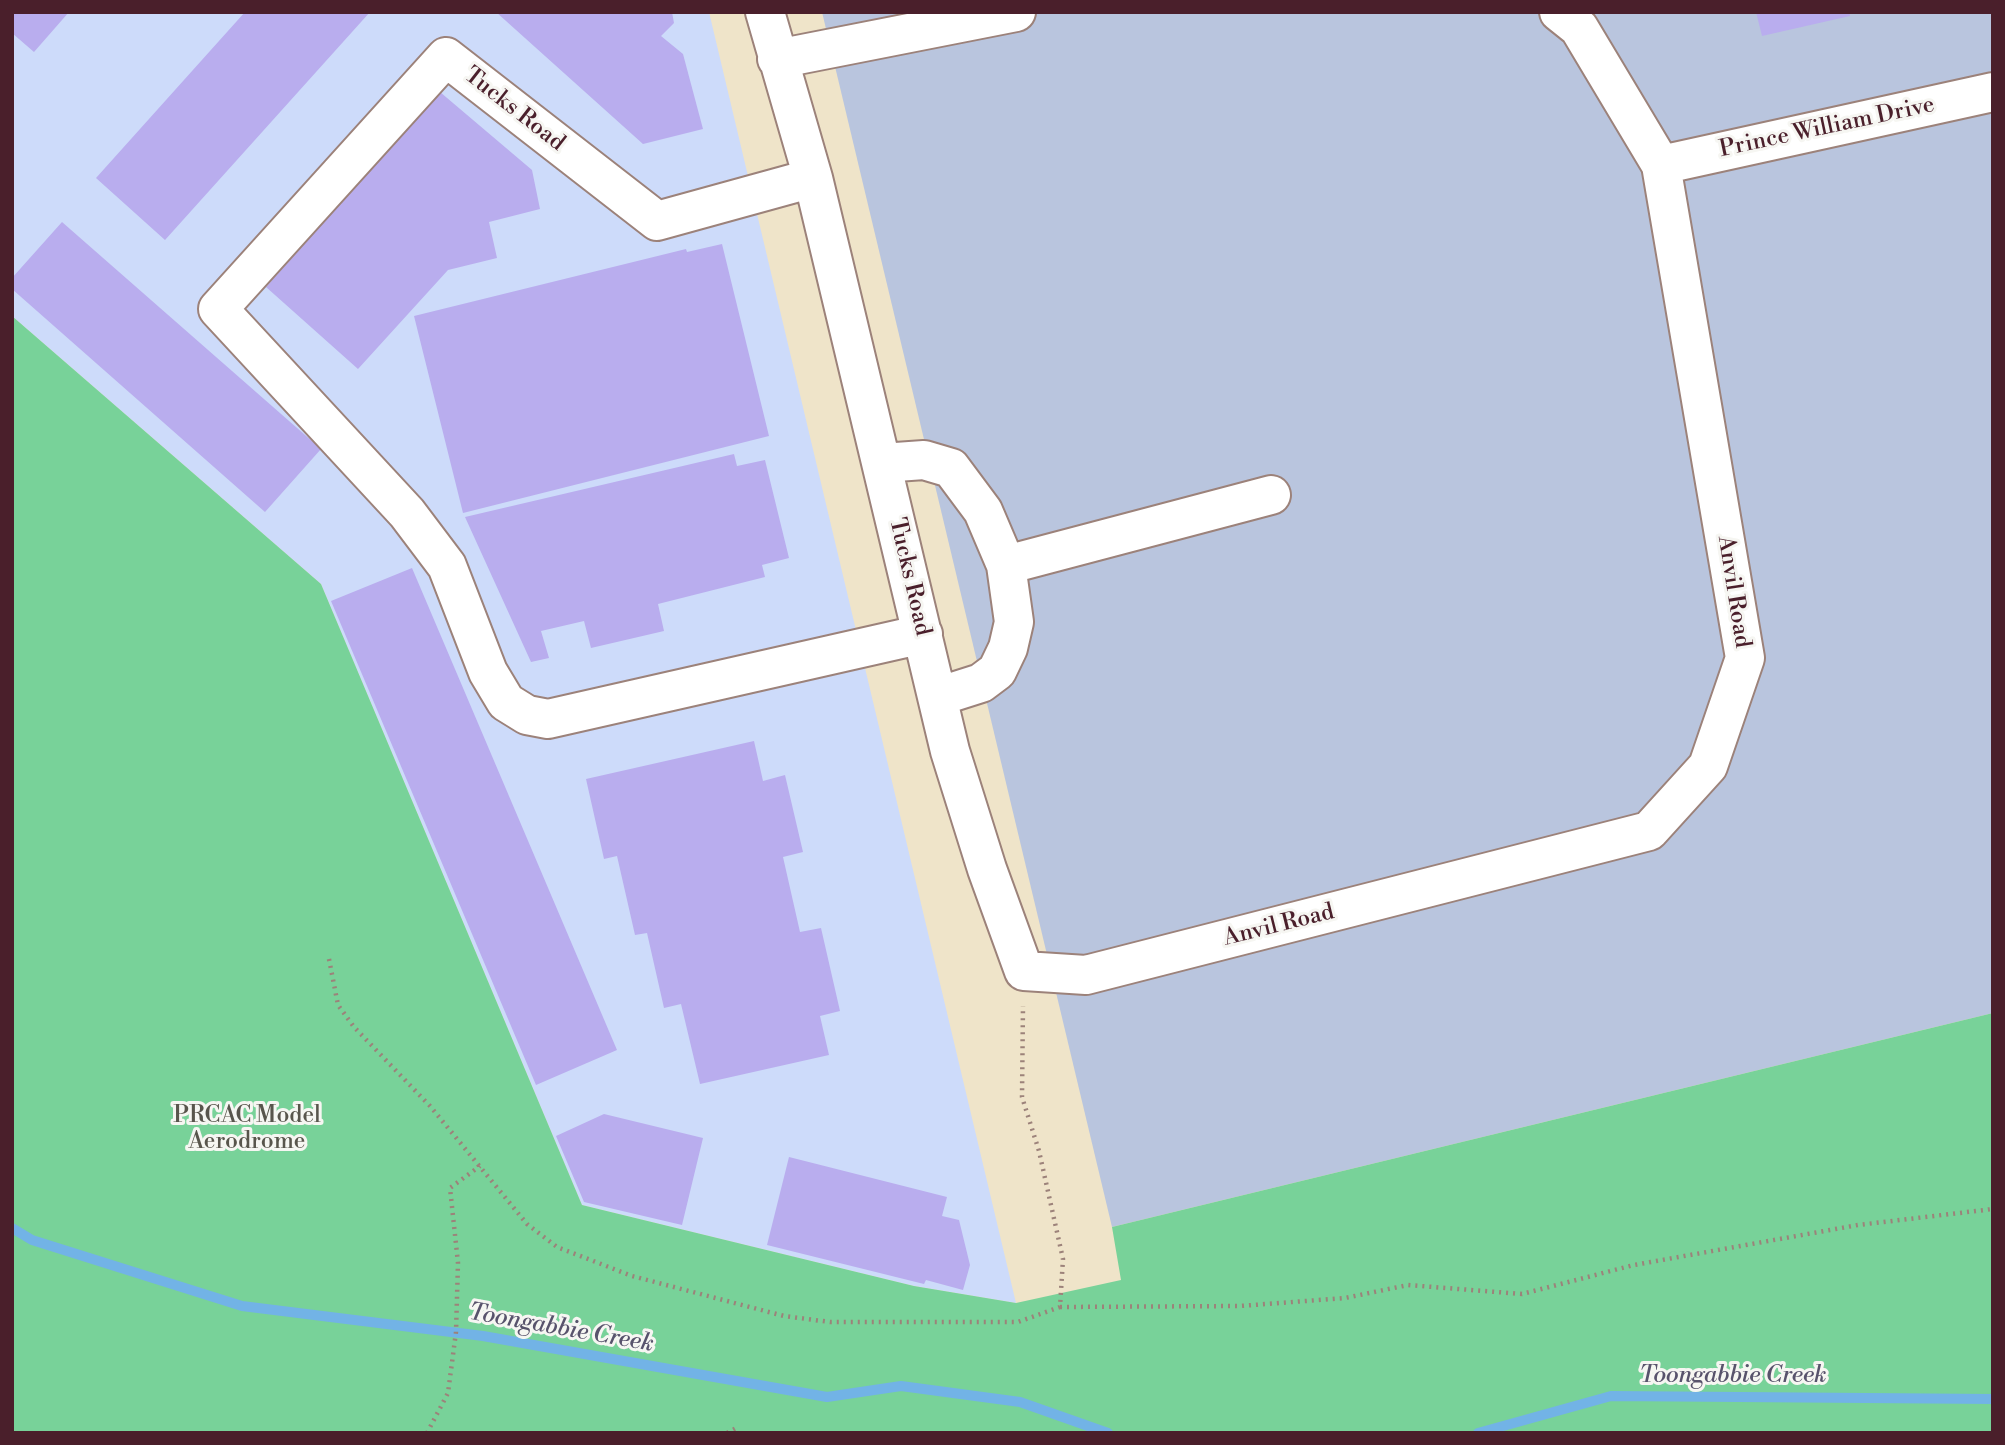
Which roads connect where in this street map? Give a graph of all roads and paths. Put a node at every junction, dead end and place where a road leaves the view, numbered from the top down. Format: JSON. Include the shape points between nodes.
{"nodes":[{"id":1,"x":765,"y":12,"type":"edge"},
{"id":2,"x":1016,"y":12,"type":"edge"},
{"id":3,"x":1559,"y":12,"type":"edge"},
{"id":4,"x":778,"y":59,"type":"junction"},
{"id":5,"x":1993,"y":92,"type":"edge"},
{"id":6,"x":1661,"y":165,"type":"junction"},
{"id":7,"x":813,"y":178,"type":"junction"},
{"id":8,"x":882,"y":463,"type":"junction"},
{"id":9,"x":1271,"y":495,"type":"dead end"},
{"id":10,"x":1006,"y":565,"type":"junction"},
{"id":11,"x":923,"y":634,"type":"junction"},
{"id":12,"x":937,"y":697,"type":"junction"},
{"id":13,"x":329,"y":960,"type":"dead end"},
{"id":14,"x":1024,"y":971,"type":"junction"},
{"id":15,"x":480,"y":1166,"type":"junction"},
{"id":16,"x":1993,"y":1209,"type":"edge"},
{"id":17,"x":1060,"y":1307,"type":"junction"},
{"id":18,"x":738,"y":1427,"type":"dead end"},
{"id":19,"x":426,"y":1433,"type":"edge"},
{"id":20,"x":727,"y":1433,"type":"edge"}],
"edges":[{"from":1,"to":4,"type":"street","name":"Tucks Road"},
{"from":2,"to":4,"type":"street"},
{"from":3,"to":6,"type":"street","name":"Anvil Road","via":[[1579,28]]},
{"from":4,"to":7,"type":"street","name":"Tucks Road"},
{"from":5,"to":6,"type":"street","name":"Prince William Drive"},
{"from":6,"to":14,"type":"street","name":"Anvil Road","via":[[1745,658],[1708,766],[1649,831],[1086,975]]},
{"from":7,"to":8,"type":"street","name":"Tucks Road"},
{"from":7,"to":11,"type":"street","name":"Tucks Road","via":[[657,221],[446,57],[218,309],[407,513],[447,566],[494,682],[506,702],[527,715],[548,719]]},
{"from":8,"to":10,"type":"street","via":[[924,460],[951,468],[983,511]]},
{"from":8,"to":11,"type":"street","name":"Tucks Road"},
{"from":9,"to":10,"type":"street"},
{"from":10,"to":12,"type":"street","via":[[1014,622],[997,671],[981,683]]},
{"from":11,"to":12,"type":"street","name":"Tucks Road"},
{"from":12,"to":14,"type":"street","name":"Tucks Road","via":[[987,869]]},
{"from":13,"to":15,"type":"path","via":[[338,1005]]},
{"from":14,"to":17,"type":"path","via":[[1022,1097],[1040,1151],[1063,1259]]},
{"from":15,"to":17,"type":"path","via":[[527,1224],[557,1247],[632,1276],[784,1315],[830,1322],[993,1323],[1018,1322]]},
{"from":15,"to":19,"type":"path","via":[[450,1188],[458,1263],[456,1332],[448,1393]]},
{"from":16,"to":17,"type":"path","via":[[1858,1225],[1647,1262],[1522,1294],[1408,1285],[1345,1298],[1240,1306]]},
{"from":18,"to":20,"type":"path"}]}
